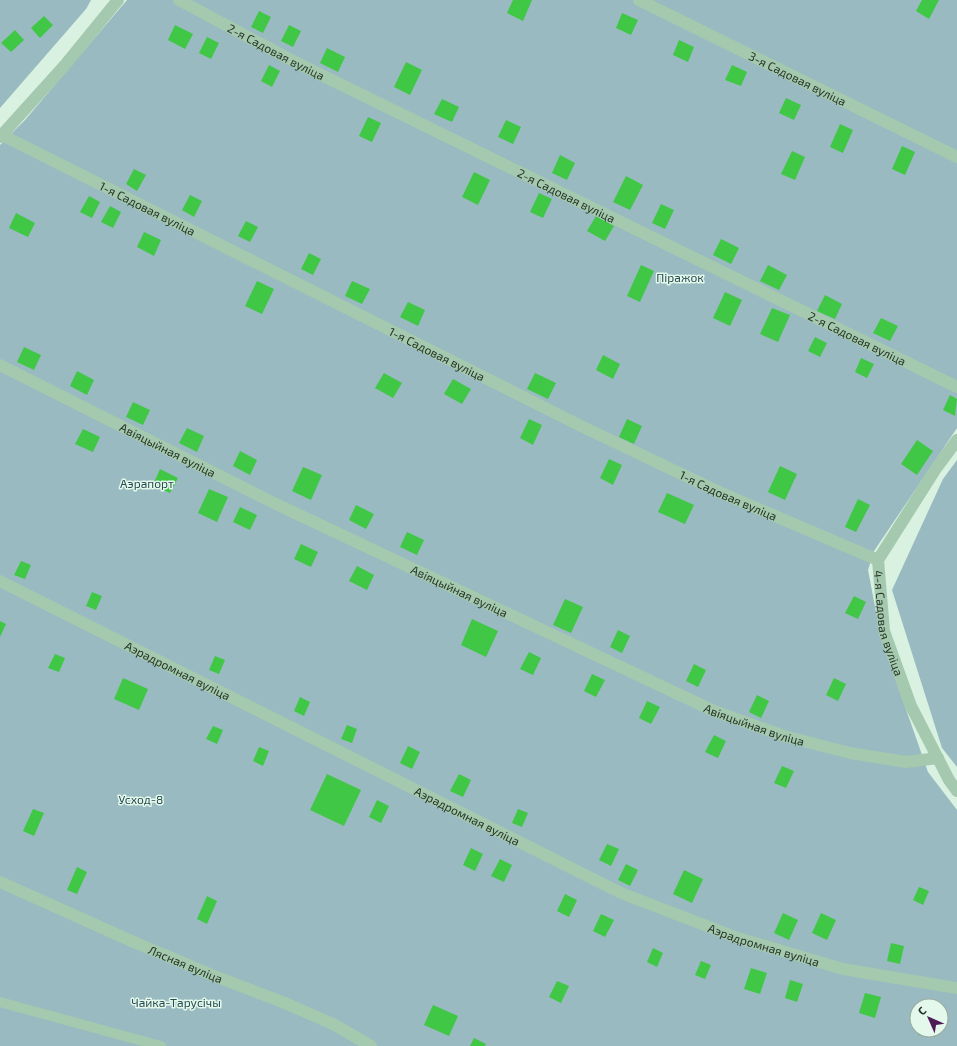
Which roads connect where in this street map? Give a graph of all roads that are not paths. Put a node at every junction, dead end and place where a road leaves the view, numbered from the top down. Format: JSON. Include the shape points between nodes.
{"nodes":[{"id":1,"x":118,"y":0,"type":"edge"},
{"id":2,"x":179,"y":0,"type":"edge"},
{"id":3,"x":639,"y":0,"type":"edge"},
{"id":4,"x":1,"y":136,"type":"edge"},
{"id":5,"x":957,"y":157,"type":"edge"},
{"id":6,"x":0,"y":365,"type":"edge"},
{"id":7,"x":957,"y":387,"type":"edge"},
{"id":8,"x":957,"y":440,"type":"edge"},
{"id":9,"x":878,"y":560,"type":"junction"},
{"id":10,"x":0,"y":581,"type":"edge"},
{"id":11,"x":938,"y":758,"type":"junction"},
{"id":12,"x":957,"y":791,"type":"edge"},
{"id":13,"x":0,"y":882,"type":"edge"},
{"id":14,"x":957,"y":988,"type":"edge"},
{"id":15,"x":0,"y":1002,"type":"edge"},
{"id":16,"x":161,"y":1046,"type":"edge"},
{"id":17,"x":371,"y":1046,"type":"edge"}],
"edges":[{"from":1,"to":4,"type":"street","via":[[65,65]]},
{"from":2,"to":7,"type":"street","name":"2-я Садовая вуліца","via":[[293,61]]},
{"from":3,"to":5,"type":"street","name":"3-я Садовая вуліца"},
{"from":4,"to":9,"type":"street","name":"1-я Садовая вуліца","via":[[586,428],[719,492]]},
{"from":6,"to":11,"type":"street","name":"Авіяцыйная вуліца","via":[[274,503],[714,711],[784,736],[850,753],[906,762]]},
{"from":8,"to":9,"type":"street","name":"4-я Садовая вуліца"},
{"from":9,"to":11,"type":"street","name":"4-я Садовая вуліца","via":[[884,631],[911,706]]},
{"from":10,"to":14,"type":"street","name":"Аэрадромная вуліца","via":[[621,893],[738,938],[844,968]]},
{"from":11,"to":12,"type":"street","name":"4-я Садовая вуліца"},
{"from":13,"to":17,"type":"street","name":"Лясная вуліца","via":[[136,943],[335,1025]]},
{"from":15,"to":16,"type":"lane"}]}
